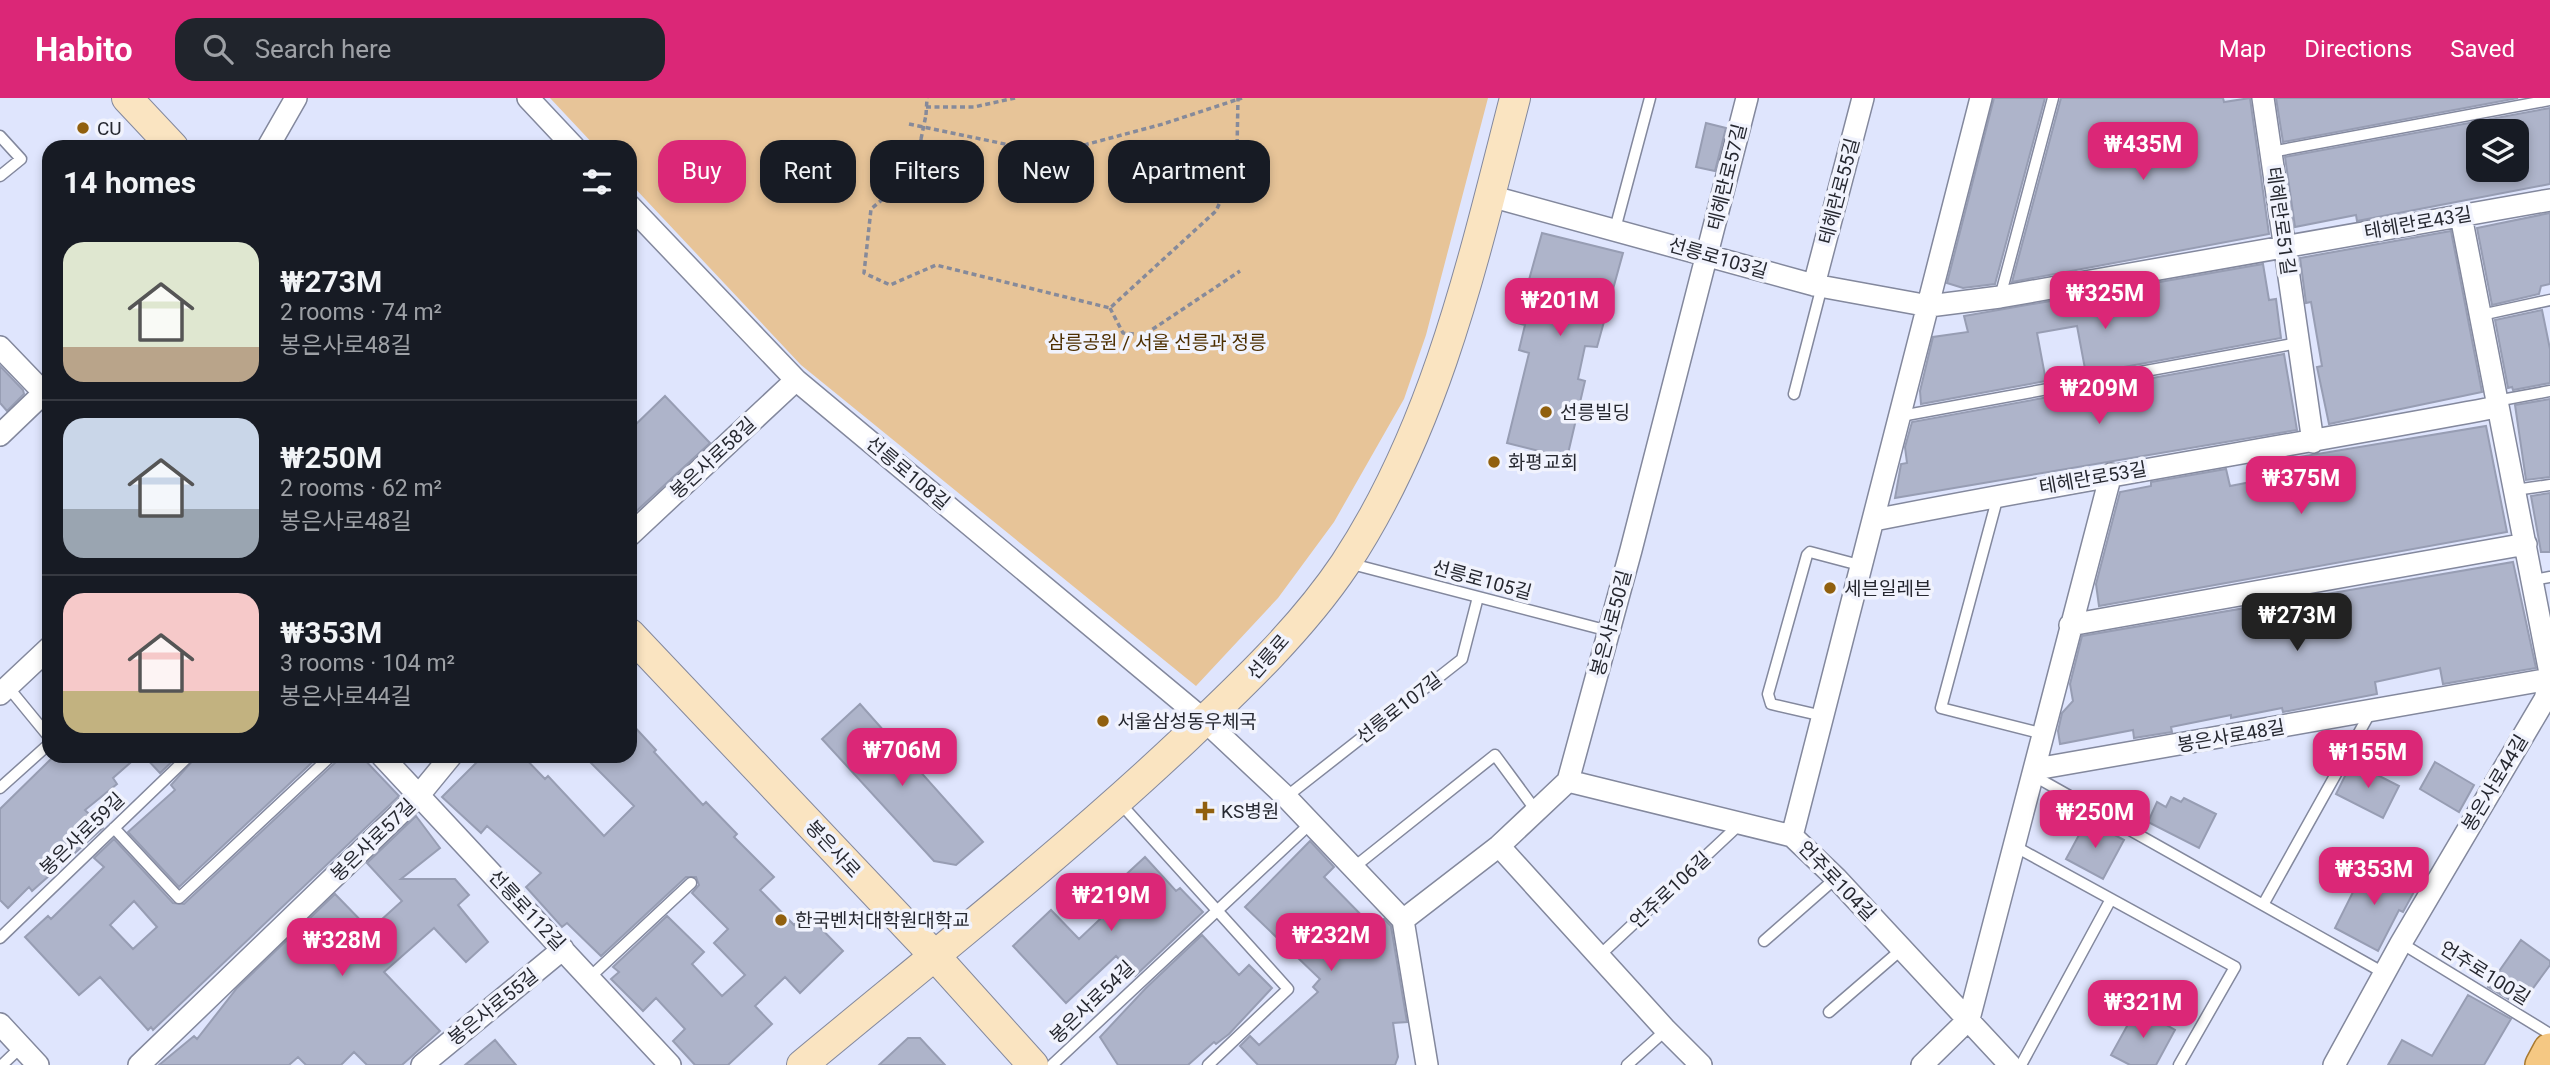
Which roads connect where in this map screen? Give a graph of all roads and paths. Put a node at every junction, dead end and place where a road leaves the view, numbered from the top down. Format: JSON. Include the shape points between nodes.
{"nodes":[{"id":1,"x":127,"y":98,"type":"edge"},
{"id":2,"x":296,"y":98,"type":"edge"},
{"id":3,"x":528,"y":98,"type":"edge"},
{"id":4,"x":927,"y":98,"type":"edge"},
{"id":5,"x":1015,"y":98,"type":"edge"},
{"id":6,"x":1515,"y":98,"type":"edge"},
{"id":7,"x":1650,"y":98,"type":"edge"},
{"id":8,"x":1747,"y":98,"type":"edge"},
{"id":9,"x":1863,"y":98,"type":"edge"},
{"id":10,"x":1981,"y":98,"type":"edge"},
{"id":11,"x":2053,"y":98,"type":"edge"},
{"id":12,"x":2263,"y":98,"type":"edge"},
{"id":13,"x":1239,"y":99,"type":"edge"},
{"id":14,"x":2550,"y":100,"type":"edge"},
{"id":15,"x":926,"y":107,"type":"junction"},
{"id":16,"x":909,"y":124,"type":"dead end"},
{"id":17,"x":0,"y":136,"type":"edge"},
{"id":18,"x":166,"y":140,"type":"edge"},
{"id":19,"x":272,"y":140,"type":"edge"},
{"id":20,"x":567,"y":140,"type":"edge"},
{"id":21,"x":2271,"y":152,"type":"junction"},
{"id":22,"x":0,"y":176,"type":"edge"},
{"id":23,"x":1490,"y":196,"type":"junction"},
{"id":24,"x":2550,"y":200,"type":"edge"},
{"id":25,"x":637,"y":213,"type":"edge"},
{"id":26,"x":2461,"y":216,"type":"junction"},
{"id":27,"x":1615,"y":229,"type":"junction"},
{"id":28,"x":2285,"y":246,"type":"junction"},
{"id":29,"x":1708,"y":256,"type":"junction"},
{"id":30,"x":1240,"y":271,"type":"dead end"},
{"id":31,"x":1818,"y":285,"type":"junction"},
{"id":32,"x":2000,"y":297,"type":"junction"},
{"id":33,"x":2550,"y":300,"type":"edge"},
{"id":34,"x":1929,"y":306,"type":"junction"},
{"id":35,"x":1110,"y":308,"type":"junction"},
{"id":36,"x":2481,"y":315,"type":"junction"},
{"id":37,"x":2298,"y":343,"type":"junction"},
{"id":38,"x":0,"y":347,"type":"edge"},
{"id":39,"x":796,"y":380,"type":"junction"},
{"id":40,"x":42,"y":388,"type":"edge"},
{"id":41,"x":2550,"y":391,"type":"edge"},
{"id":42,"x":1794,"y":394,"type":"dead end"},
{"id":43,"x":42,"y":397,"type":"edge"},
{"id":44,"x":2496,"y":404,"type":"junction"},
{"id":45,"x":1901,"y":416,"type":"junction"},
{"id":46,"x":0,"y":435,"type":"edge"},
{"id":47,"x":2313,"y":442,"type":"junction"},
{"id":48,"x":2111,"y":474,"type":"junction"},
{"id":49,"x":2550,"y":485,"type":"edge"},
{"id":50,"x":2515,"y":490,"type":"junction"},
{"id":51,"x":1998,"y":496,"type":"junction"},
{"id":52,"x":1874,"y":520,"type":"junction"},
{"id":53,"x":637,"y":528,"type":"edge"},
{"id":54,"x":2526,"y":544,"type":"junction"},
{"id":55,"x":1346,"y":563,"type":"junction"},
{"id":56,"x":1863,"y":566,"type":"junction"},
{"id":57,"x":2541,"y":578,"type":"edge"},
{"id":58,"x":1478,"y":597,"type":"junction"},
{"id":59,"x":2070,"y":625,"type":"junction"},
{"id":60,"x":1609,"y":631,"type":"junction"},
{"id":61,"x":637,"y":642,"type":"edge"},
{"id":62,"x":42,"y":655,"type":"edge"},
{"id":63,"x":2550,"y":673,"type":"edge"},
{"id":64,"x":2550,"y":681,"type":"edge"},
{"id":65,"x":4,"y":690,"type":"edge"},
{"id":66,"x":2370,"y":713,"type":"junction"},
{"id":67,"x":1823,"y":716,"type":"junction"},
{"id":68,"x":1205,"y":720,"type":"junction"},
{"id":69,"x":42,"y":730,"type":"edge"},
{"id":70,"x":2044,"y":734,"type":"junction"},
{"id":71,"x":42,"y":750,"type":"edge"},
{"id":72,"x":182,"y":763,"type":"edge"},
{"id":73,"x":324,"y":763,"type":"edge"},
{"id":74,"x":389,"y":763,"type":"edge"},
{"id":75,"x":445,"y":763,"type":"edge"},
{"id":76,"x":2035,"y":772,"type":"junction"},
{"id":77,"x":1568,"y":782,"type":"junction"},
{"id":78,"x":0,"y":788,"type":"edge"},
{"id":79,"x":419,"y":795,"type":"junction"},
{"id":80,"x":1286,"y":797,"type":"junction"},
{"id":81,"x":1118,"y":801,"type":"junction"},
{"id":82,"x":1537,"y":811,"type":"junction"},
{"id":83,"x":1311,"y":823,"type":"junction"},
{"id":84,"x":1741,"y":823,"type":"junction"},
{"id":85,"x":114,"y":828,"type":"junction"},
{"id":86,"x":1792,"y":836,"type":"junction"},
{"id":87,"x":1499,"y":846,"type":"junction"},
{"id":88,"x":2016,"y":847,"type":"junction"},
{"id":89,"x":1353,"y":868,"type":"junction"},
{"id":90,"x":1836,"y":878,"type":"junction"},
{"id":91,"x":691,"y":883,"type":"dead end"},
{"id":92,"x":2111,"y":900,"type":"junction"},
{"id":93,"x":2264,"y":902,"type":"junction"},
{"id":94,"x":1214,"y":911,"type":"junction"},
{"id":95,"x":1403,"y":920,"type":"junction"},
{"id":96,"x":0,"y":938,"type":"edge"},
{"id":97,"x":1763,"y":941,"type":"dead end"},
{"id":98,"x":2401,"y":943,"type":"junction"},
{"id":99,"x":563,"y":949,"type":"junction"},
{"id":100,"x":1902,"y":949,"type":"junction"},
{"id":101,"x":934,"y":955,"type":"junction"},
{"id":102,"x":1599,"y":957,"type":"junction"},
{"id":103,"x":2384,"y":973,"type":"junction"},
{"id":104,"x":589,"y":978,"type":"junction"},
{"id":105,"x":1829,"y":1013,"type":"dead end"},
{"id":106,"x":1969,"y":1019,"type":"junction"},
{"id":107,"x":0,"y":1024,"type":"edge"},
{"id":108,"x":1665,"y":1030,"type":"junction"},
{"id":109,"x":2550,"y":1034,"type":"edge"},
{"id":110,"x":21,"y":1047,"type":"junction"},
{"id":111,"x":2550,"y":1050,"type":"edge"},
{"id":112,"x":2,"y":1065,"type":"edge"},
{"id":113,"x":38,"y":1065,"type":"edge"},
{"id":114,"x":139,"y":1065,"type":"edge"},
{"id":115,"x":422,"y":1065,"type":"edge"},
{"id":116,"x":670,"y":1065,"type":"edge"},
{"id":117,"x":802,"y":1065,"type":"edge"},
{"id":118,"x":1033,"y":1065,"type":"edge"},
{"id":119,"x":1052,"y":1065,"type":"edge"},
{"id":120,"x":1208,"y":1065,"type":"edge"},
{"id":121,"x":1427,"y":1065,"type":"edge"},
{"id":122,"x":1627,"y":1065,"type":"edge"},
{"id":123,"x":1701,"y":1065,"type":"edge"},
{"id":124,"x":1922,"y":1065,"type":"edge"},
{"id":125,"x":2010,"y":1065,"type":"edge"},
{"id":126,"x":2021,"y":1065,"type":"edge"},
{"id":127,"x":2179,"y":1065,"type":"edge"},
{"id":128,"x":2334,"y":1065,"type":"edge"},
{"id":129,"x":2542,"y":1065,"type":"edge"}],
"edges":[{"from":1,"to":18,"type":"main road"},
{"from":2,"to":19,"type":"street"},
{"from":3,"to":20,"type":"street"},
{"from":4,"to":15,"type":"path"},
{"from":5,"to":15,"type":"path","via":[[974,107]]},
{"from":6,"to":23,"type":"main road","name":"선릉로"},
{"from":7,"to":27,"type":"lane"},
{"from":8,"to":29,"type":"street","name":"테헤란로57길"},
{"from":9,"to":31,"type":"street","name":"테헤란로55길"},
{"from":10,"to":34,"type":"street"},
{"from":11,"to":32,"type":"lane"},
{"from":12,"to":21,"type":"street","name":"테헤란로51길"},
{"from":13,"to":16,"type":"path","via":[[1058,152]]},
{"from":13,"to":35,"type":"path","via":[[1237,150],[1216,211]]},
{"from":14,"to":21,"type":"lane"},
{"from":15,"to":35,"type":"path","bridge":true,"via":[[919,168],[871,209],[864,273],[890,285],[936,265]]},
{"from":17,"to":22,"type":"lane","via":[[21,159]]},
{"from":21,"to":28,"type":"street","name":"테헤란로51길"},
{"from":23,"to":27,"type":"street","name":"선릉로103길"},
{"from":23,"to":55,"type":"main road","name":"선릉로","via":[[1429,396],[1395,475]]},
{"from":24,"to":26,"type":"street","name":"테헤란로43길"},
{"from":25,"to":39,"type":"street","name":"선릉로108길"},
{"from":26,"to":28,"type":"street","name":"테헤란로43길"},
{"from":26,"to":36,"type":"street"},
{"from":27,"to":29,"type":"street","name":"선릉로103길"},
{"from":28,"to":32,"type":"street","name":"선릉로103길"},
{"from":28,"to":37,"type":"street","name":"테헤란로51길"},
{"from":29,"to":31,"type":"street","name":"선릉로103길"},
{"from":29,"to":60,"type":"street","name":"봉은사로50길"},
{"from":30,"to":35,"type":"path","via":[[1144,335],[1123,333]]},
{"from":31,"to":34,"type":"street","name":"선릉로103길"},
{"from":31,"to":42,"type":"lane"},
{"from":32,"to":34,"type":"street","name":"선릉로103길"},
{"from":33,"to":36,"type":"lane"},
{"from":34,"to":45,"type":"street"},
{"from":36,"to":44,"type":"street"},
{"from":37,"to":45,"type":"lane"},
{"from":37,"to":47,"type":"street","name":"테헤란로51길"},
{"from":38,"to":40,"type":"street"},
{"from":39,"to":53,"type":"street","name":"봉은사로58길"},
{"from":39,"to":68,"type":"street","name":"선릉로108길"},
{"from":41,"to":44,"type":"lane"},
{"from":43,"to":46,"type":"street"},
{"from":44,"to":47,"type":"street"},
{"from":44,"to":50,"type":"street"},
{"from":45,"to":52,"type":"street"},
{"from":47,"to":48,"type":"street","name":"테헤란로53길"},
{"from":48,"to":51,"type":"street","name":"테헤란로53길"},
{"from":48,"to":59,"type":"street"},
{"from":49,"to":50,"type":"lane"},
{"from":50,"to":54,"type":"street"},
{"from":51,"to":52,"type":"street","name":"테헤란로53길"},
{"from":51,"to":70,"type":"lane","via":[[1941,708]]},
{"from":52,"to":56,"type":"street"},
{"from":54,"to":57,"type":"street"},
{"from":54,"to":59,"type":"street"},
{"from":55,"to":58,"type":"lane","name":"선릉로105길"},
{"from":55,"to":68,"type":"main road","name":"선릉로","via":[[1242,687]]},
{"from":56,"to":67,"type":"street"},
{"from":56,"to":67,"type":"lane","via":[[1808,555],[1768,694],[1771,704]]},
{"from":57,"to":63,"type":"street"},
{"from":58,"to":60,"type":"lane","name":"선릉로105길"},
{"from":58,"to":80,"type":"lane","name":"선릉로107길","via":[[1462,659]]},
{"from":59,"to":70,"type":"street"},
{"from":60,"to":77,"type":"street","name":"봉은사로50길"},
{"from":61,"to":101,"type":"main road","name":"봉은사로"},
{"from":62,"to":65,"type":"street"},
{"from":64,"to":66,"type":"street","name":"봉은사로48길"},
{"from":64,"to":98,"type":"street","name":"봉은사로44길","via":[[2545,699]]},
{"from":65,"to":69,"type":"lane"},
{"from":66,"to":76,"type":"street","name":"봉은사로48길"},
{"from":66,"to":93,"type":"lane"},
{"from":67,"to":86,"type":"street"},
{"from":68,"to":80,"type":"street"},
{"from":68,"to":81,"type":"main road","name":"선릉로"},
{"from":70,"to":76,"type":"street"},
{"from":71,"to":78,"type":"lane"},
{"from":72,"to":85,"type":"lane","name":"봉은사로59길"},
{"from":73,"to":85,"type":"lane","via":[[179,898]]},
{"from":74,"to":79,"type":"street","name":"선릉로112길"},
{"from":75,"to":79,"type":"street","name":"봉은사로57길"},
{"from":76,"to":88,"type":"street"},
{"from":76,"to":93,"type":"lane"},
{"from":77,"to":82,"type":"street"},
{"from":77,"to":84,"type":"street","name":"언주로104길"},
{"from":79,"to":99,"type":"street","name":"선릉로112길"},
{"from":79,"to":114,"type":"street","name":"봉은사로57길"},
{"from":80,"to":83,"type":"street"},
{"from":81,"to":94,"type":"lane"},
{"from":81,"to":101,"type":"main road","name":"선릉로"},
{"from":82,"to":87,"type":"street"},
{"from":82,"to":89,"type":"lane","via":[[1495,755]]},
{"from":83,"to":89,"type":"street"},
{"from":83,"to":94,"type":"lane","name":"봉은사로54길"},
{"from":84,"to":86,"type":"street","name":"언주로104길"},
{"from":84,"to":102,"type":"lane","name":"언주로106길"},
{"from":85,"to":96,"type":"lane","name":"봉은사로59길"},
{"from":86,"to":90,"type":"street","name":"언주로104길"},
{"from":87,"to":95,"type":"street"},
{"from":87,"to":102,"type":"street"},
{"from":88,"to":92,"type":"lane"},
{"from":88,"to":106,"type":"street"},
{"from":89,"to":95,"type":"street"},
{"from":90,"to":97,"type":"lane"},
{"from":90,"to":100,"type":"street","name":"언주로104길"},
{"from":91,"to":104,"type":"lane"},
{"from":92,"to":126,"type":"lane"},
{"from":92,"to":127,"type":"lane","via":[[2235,967]]},
{"from":93,"to":103,"type":"lane"},
{"from":94,"to":119,"type":"lane","name":"봉은사로54길"},
{"from":94,"to":120,"type":"lane","via":[[1288,989]]},
{"from":95,"to":121,"type":"street"},
{"from":98,"to":103,"type":"street","name":"봉은사로44길"},
{"from":98,"to":109,"type":"lane","name":"언주로100길"},
{"from":99,"to":104,"type":"street","name":"선릉로112길"},
{"from":99,"to":115,"type":"street","name":"봉은사로55길"},
{"from":100,"to":105,"type":"lane"},
{"from":100,"to":106,"type":"street","name":"언주로104길"},
{"from":101,"to":117,"type":"main road","name":"선릉로"},
{"from":101,"to":118,"type":"main road","name":"봉은사로"},
{"from":102,"to":108,"type":"street"},
{"from":103,"to":128,"type":"street","name":"봉은사로44길"},
{"from":104,"to":116,"type":"street","name":"선릉로112길"},
{"from":106,"to":124,"type":"street"},
{"from":106,"to":125,"type":"street","name":"언주로104길"},
{"from":107,"to":110,"type":"street"},
{"from":108,"to":122,"type":"lane"},
{"from":108,"to":123,"type":"street"},
{"from":110,"to":112,"type":"lane"},
{"from":110,"to":113,"type":"street"},
{"from":111,"to":129,"type":"main road"}]}
